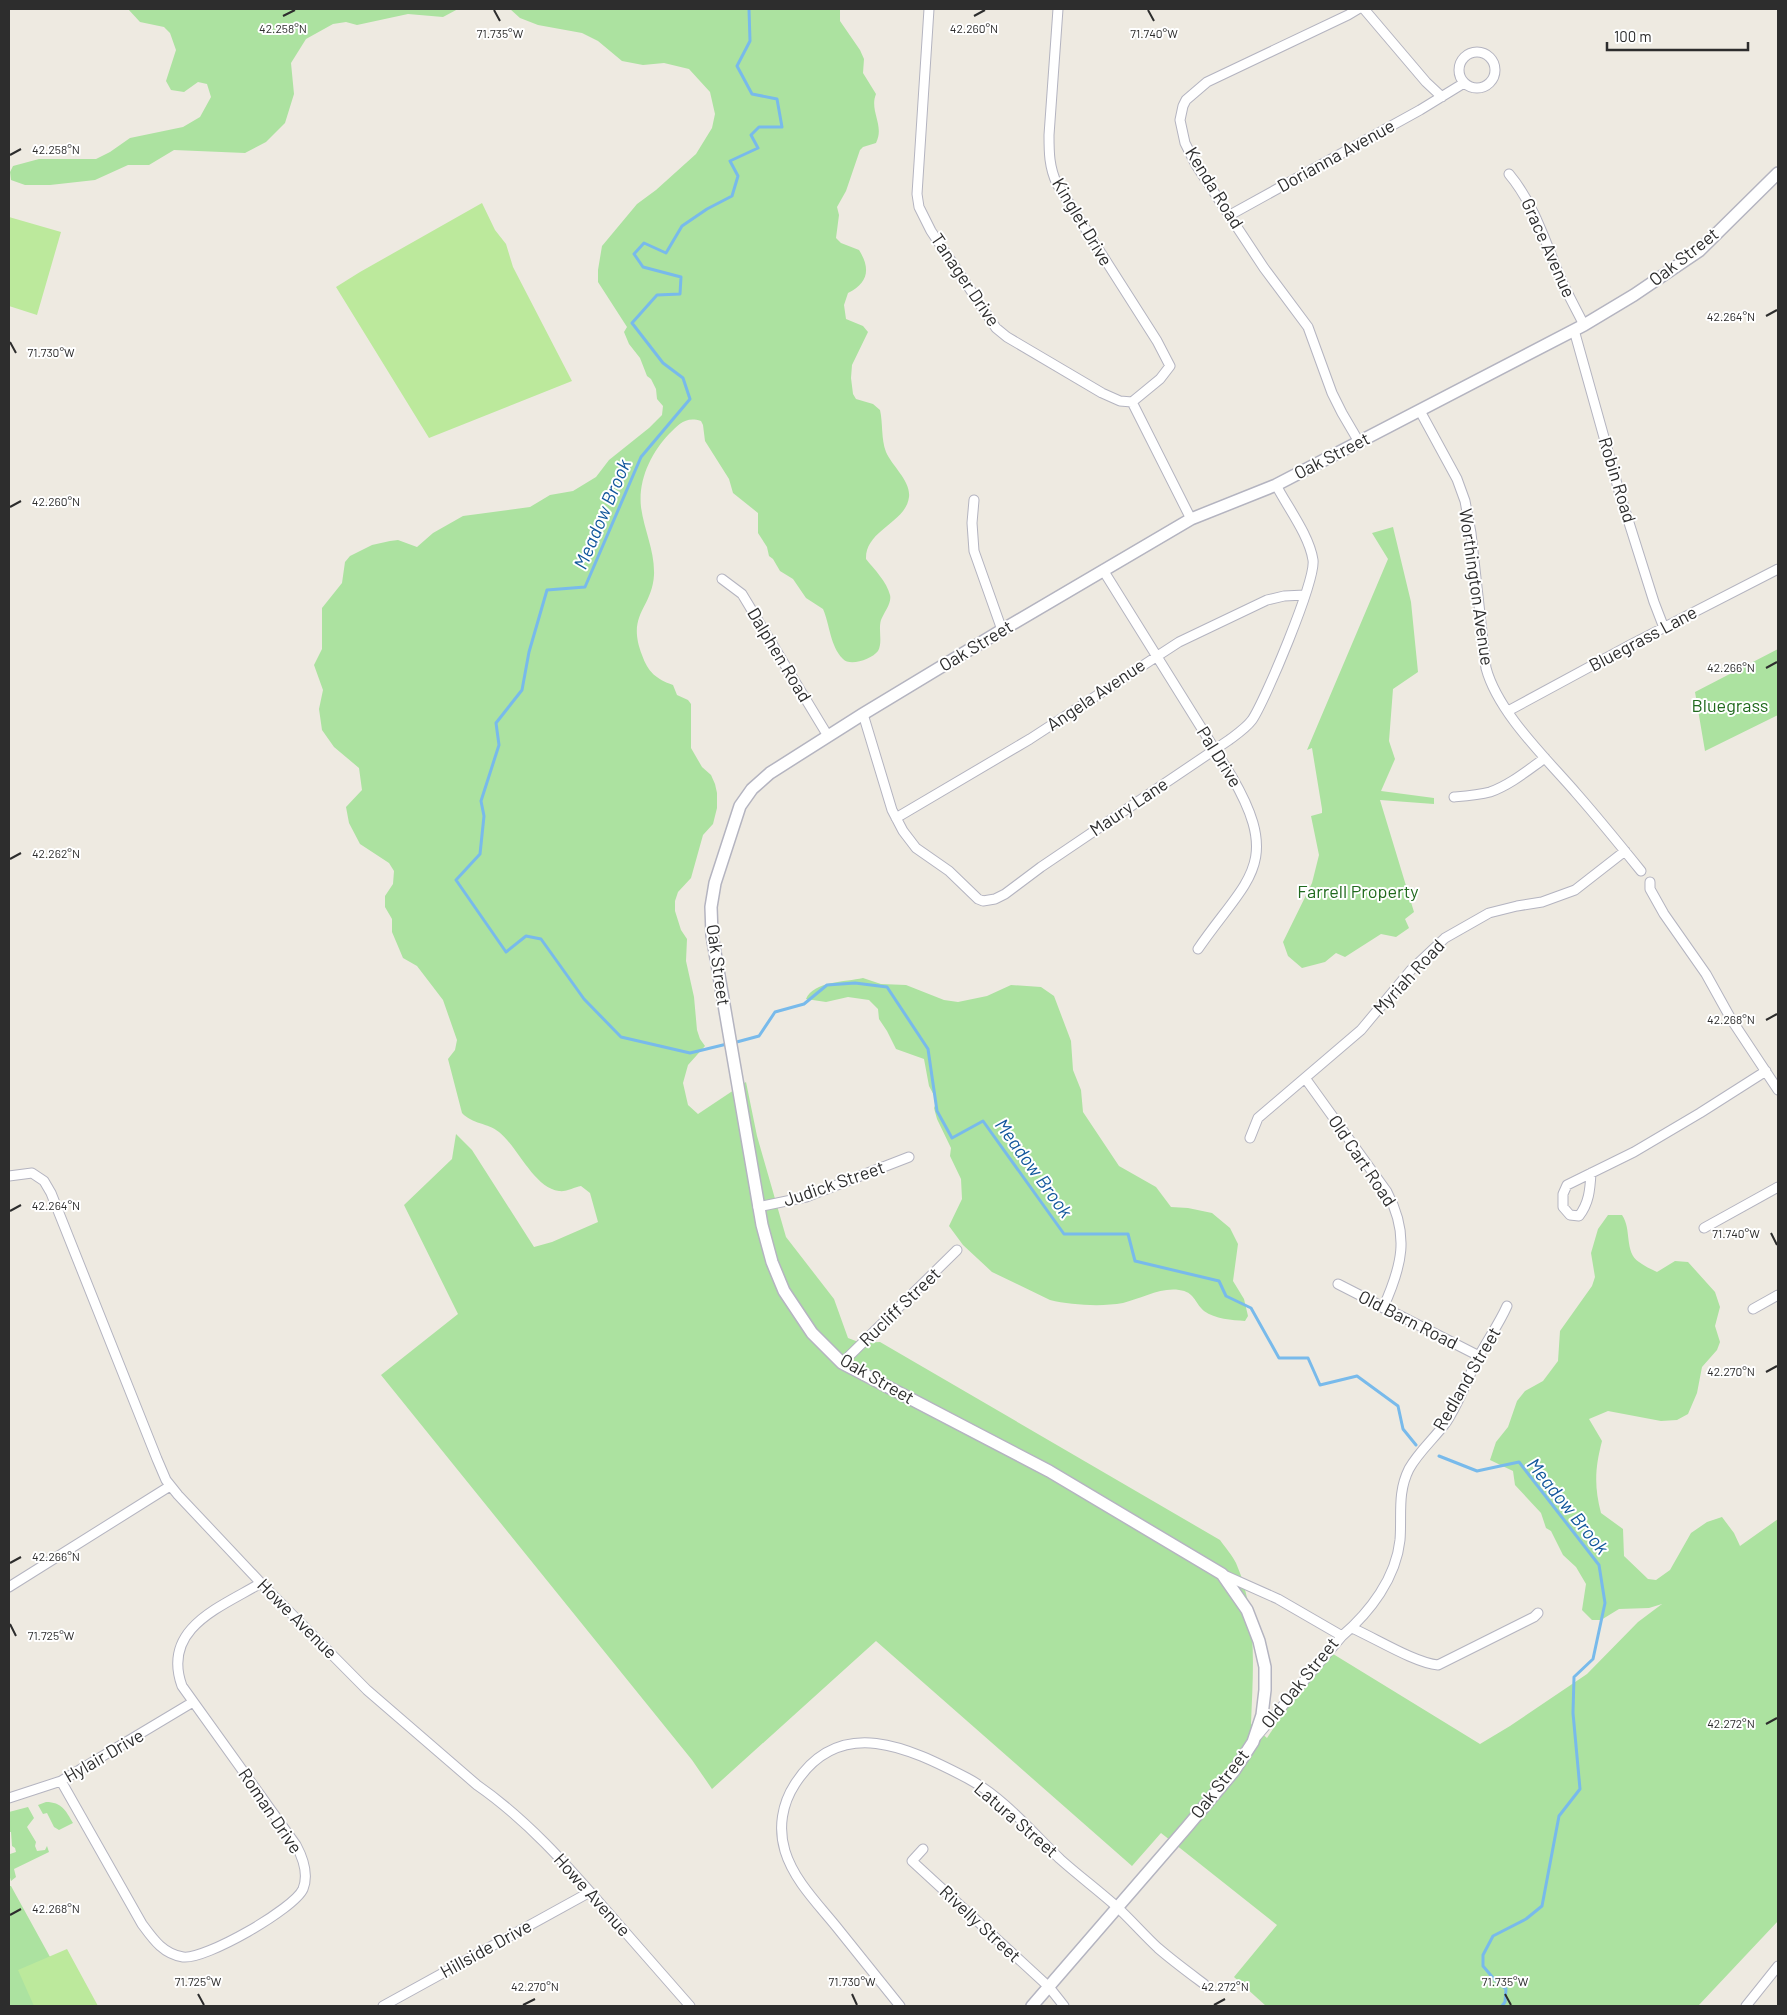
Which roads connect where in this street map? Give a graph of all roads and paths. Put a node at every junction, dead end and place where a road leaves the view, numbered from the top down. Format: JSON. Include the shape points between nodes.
{"nodes":[{"id":1,"x":929,"y":9,"type":"edge"},
{"id":2,"x":1058,"y":9,"type":"edge"},
{"id":3,"x":1358,"y":9,"type":"edge"},
{"id":4,"x":1364,"y":9,"type":"edge"},
{"id":5,"x":1464,"y":83,"type":"junction"},
{"id":6,"x":1442,"y":97,"type":"junction"},
{"id":7,"x":1778,"y":173,"type":"edge"},
{"id":8,"x":1509,"y":174,"type":"dead end"},
{"id":9,"x":1230,"y":214,"type":"junction"},
{"id":10,"x":1579,"y":328,"type":"junction"},
{"id":11,"x":1132,"y":402,"type":"junction"},
{"id":12,"x":1420,"y":411,"type":"junction"},
{"id":13,"x":1359,"y":442,"type":"junction"},
{"id":14,"x":1276,"y":485,"type":"junction"},
{"id":15,"x":974,"y":500,"type":"dead end"},
{"id":16,"x":1191,"y":520,"type":"junction"},
{"id":17,"x":1103,"y":570,"type":"junction"},
{"id":18,"x":1778,"y":570,"type":"edge"},
{"id":19,"x":722,"y":579,"type":"dead end"},
{"id":20,"x":1305,"y":595,"type":"junction"},
{"id":21,"x":1664,"y":628,"type":"junction"},
{"id":22,"x":1002,"y":630,"type":"junction"},
{"id":23,"x":1155,"y":656,"type":"junction"},
{"id":24,"x":1508,"y":711,"type":"junction"},
{"id":25,"x":863,"y":714,"type":"junction"},
{"id":26,"x":828,"y":736,"type":"junction"},
{"id":27,"x":1214,"y":750,"type":"junction"},
{"id":28,"x":1545,"y":758,"type":"junction"},
{"id":29,"x":1454,"y":797,"type":"dead end"},
{"id":30,"x":896,"y":818,"type":"junction"},
{"id":31,"x":1625,"y":851,"type":"junction"},
{"id":32,"x":1642,"y":871,"type":"dead end"},
{"id":33,"x":1650,"y":882,"type":"dead end"},
{"id":34,"x":1198,"y":950,"type":"dead end"},
{"id":35,"x":1766,"y":1071,"type":"junction"},
{"id":36,"x":1305,"y":1078,"type":"junction"},
{"id":37,"x":1778,"y":1090,"type":"edge"},
{"id":38,"x":1250,"y":1138,"type":"dead end"},
{"id":39,"x":909,"y":1157,"type":"dead end"},
{"id":40,"x":1591,"y":1173,"type":"junction"},
{"id":41,"x":9,"y":1176,"type":"edge"},
{"id":42,"x":1778,"y":1187,"type":"edge"},
{"id":43,"x":758,"y":1207,"type":"junction"},
{"id":44,"x":1704,"y":1228,"type":"dead end"},
{"id":45,"x":957,"y":1250,"type":"dead end"},
{"id":46,"x":1338,"y":1284,"type":"dead end"},
{"id":47,"x":1778,"y":1295,"type":"edge"},
{"id":48,"x":1507,"y":1306,"type":"dead end"},
{"id":49,"x":1383,"y":1308,"type":"junction"},
{"id":50,"x":1754,"y":1309,"type":"dead end"},
{"id":51,"x":1479,"y":1356,"type":"junction"},
{"id":52,"x":842,"y":1363,"type":"junction"},
{"id":53,"x":170,"y":1486,"type":"junction"},
{"id":54,"x":1222,"y":1574,"type":"junction"},
{"id":55,"x":260,"y":1583,"type":"junction"},
{"id":56,"x":9,"y":1587,"type":"edge"},
{"id":57,"x":1538,"y":1613,"type":"dead end"},
{"id":58,"x":1352,"y":1628,"type":"junction"},
{"id":59,"x":1342,"y":1636,"type":"junction"},
{"id":60,"x":193,"y":1702,"type":"junction"},
{"id":61,"x":1252,"y":1742,"type":"junction"},
{"id":62,"x":61,"y":1781,"type":"junction"},
{"id":63,"x":9,"y":1798,"type":"edge"},
{"id":64,"x":923,"y":1849,"type":"dead end"},
{"id":65,"x":590,"y":1892,"type":"junction"},
{"id":66,"x":1117,"y":1908,"type":"junction"},
{"id":67,"x":1778,"y":1966,"type":"edge"},
{"id":68,"x":1204,"y":1984,"type":"dead end"},
{"id":69,"x":1049,"y":1987,"type":"junction"},
{"id":70,"x":383,"y":2006,"type":"edge"},
{"id":71,"x":690,"y":2006,"type":"edge"},
{"id":72,"x":900,"y":2006,"type":"edge"},
{"id":73,"x":1032,"y":2006,"type":"edge"},
{"id":74,"x":1064,"y":2006,"type":"edge"},
{"id":75,"x":1746,"y":2006,"type":"edge"}],
"edges":[{"from":1,"to":11,"type":"street","name":"Tanager Drive","via":[[917,198],[931,231],[1001,333],[1102,393],[1120,402]]},
{"from":2,"to":11,"type":"street","name":"Kinglet Drive","via":[[1049,135],[1051,171],[1170,366],[1151,388]]},
{"from":3,"to":9,"type":"street","name":"Kenda Road","via":[[1207,82],[1186,100],[1180,120],[1185,143]]},
{"from":4,"to":6,"type":"street"},
{"from":5,"to":5,"type":"street","via":[[1478,88],[1491,81],[1494,67],[1489,58],[1480,53],[1464,58],[1459,68]]},
{"from":5,"to":6,"type":"street","name":"Dorianna Avenue"},
{"from":6,"to":9,"type":"street","name":"Dorianna Avenue"},
{"from":7,"to":10,"type":"street","name":"Oak Street","via":[[1699,250]]},
{"from":8,"to":10,"type":"street","name":"Grace Avenue","via":[[1534,214]]},
{"from":9,"to":13,"type":"street","name":"Kenda Road","via":[[1264,268],[1308,327],[1332,392]]},
{"from":10,"to":12,"type":"street","name":"Oak Street"},
{"from":10,"to":21,"type":"street","name":"Robin Road","via":[[1620,491]]},
{"from":11,"to":16,"type":"street"},
{"from":12,"to":13,"type":"street","name":"Oak Street"},
{"from":12,"to":24,"type":"street","name":"Worthington Avenue","via":[[1465,500],[1486,668]]},
{"from":13,"to":14,"type":"street","name":"Oak Street"},
{"from":14,"to":16,"type":"street","name":"Oak Street"},
{"from":14,"to":20,"type":"street","name":"Maury Lane","via":[[1311,551],[1313,569]]},
{"from":15,"to":22,"type":"street","via":[[974,551]]},
{"from":16,"to":17,"type":"street","name":"Oak Street"},
{"from":17,"to":22,"type":"street","name":"Oak Street"},
{"from":17,"to":23,"type":"street","name":"Pal Drive"},
{"from":18,"to":21,"type":"street","name":"Bluegrass Lane"},
{"from":19,"to":26,"type":"street","name":"Dalphen Road","via":[[742,594]]},
{"from":20,"to":23,"type":"street","name":"Angela Avenue","via":[[1267,600]]},
{"from":20,"to":27,"type":"street","name":"Maury Lane","via":[[1253,718],[1246,727]]},
{"from":21,"to":24,"type":"street","name":"Bluegrass Lane"},
{"from":22,"to":25,"type":"street","name":"Oak Street"},
{"from":23,"to":27,"type":"street","name":"Pal Drive"},
{"from":23,"to":30,"type":"street","name":"Angela Avenue","via":[[1024,743]]},
{"from":24,"to":28,"type":"street","name":"Worthington Avenue"},
{"from":25,"to":26,"type":"street","name":"Oak Street"},
{"from":25,"to":30,"type":"street","name":"Maury Lane"},
{"from":26,"to":43,"type":"street","name":"Oak Street","via":[[770,773],[752,789],[740,806],[724,851],[711,908],[712,935]]},
{"from":27,"to":30,"type":"street","name":"Maury Lane","via":[[1041,866],[1005,894],[991,900],[978,899],[955,876],[916,848]]},
{"from":27,"to":34,"type":"street","name":"Pal Drive","via":[[1250,812],[1257,854],[1244,888]]},
{"from":28,"to":29,"type":"street","via":[[1497,789]]},
{"from":28,"to":31,"type":"street","name":"Worthington Avenue"},
{"from":31,"to":32,"type":"street","name":"Worthington Avenue"},
{"from":31,"to":36,"type":"street","name":"Myriah Road","via":[[1575,890],[1542,902],[1489,913],[1445,938],[1412,970],[1361,1030]]},
{"from":33,"to":35,"type":"street","via":[[1650,889],[1664,914],[1706,974]]},
{"from":35,"to":37,"type":"street"},
{"from":35,"to":40,"type":"street","via":[[1631,1154]]},
{"from":36,"to":38,"type":"street","name":"Myriah Road","via":[[1258,1118]]},
{"from":36,"to":49,"type":"street","name":"Old Cart Road","via":[[1387,1192],[1395,1210],[1402,1252]]},
{"from":39,"to":43,"type":"street","name":"Judick Street","via":[[806,1197]]},
{"from":40,"to":40,"type":"street","via":[[1567,1185],[1562,1194],[1562,1207],[1570,1215],[1579,1216],[1585,1209],[1590,1195]]},
{"from":41,"to":53,"type":"street","name":"Howe Avenue","via":[[32,1174],[43,1179],[47,1186]]},
{"from":42,"to":44,"type":"street"},
{"from":43,"to":52,"type":"street","name":"Oak Street","via":[[772,1262],[784,1291],[812,1332]]},
{"from":45,"to":52,"type":"street","name":"Rucliff Street"},
{"from":46,"to":49,"type":"street","name":"Old Barn Road"},
{"from":47,"to":50,"type":"street"},
{"from":48,"to":51,"type":"street","name":"Redland Street"},
{"from":49,"to":51,"type":"street","name":"Old Barn Road"},
{"from":51,"to":58,"type":"street","name":"Redland Street","via":[[1447,1420],[1410,1468],[1400,1498],[1400,1538],[1395,1565],[1378,1595]]},
{"from":52,"to":54,"type":"street","name":"Oak Street","via":[[1049,1471]]},
{"from":53,"to":55,"type":"street","name":"Howe Avenue"},
{"from":53,"to":56,"type":"street"},
{"from":54,"to":59,"type":"street","name":"Old Oak Street","via":[[1286,1604]]},
{"from":54,"to":61,"type":"street","name":"Oak Street","via":[[1247,1610],[1265,1667],[1262,1714]]},
{"from":55,"to":60,"type":"street","name":"Roman Drive","via":[[196,1623],[184,1638],[177,1655],[178,1672],[182,1686]]},
{"from":55,"to":65,"type":"street","name":"Howe Avenue","via":[[367,1690],[533,1831]]},
{"from":57,"to":58,"type":"street","via":[[1534,1618],[1438,1665],[1416,1659]]},
{"from":58,"to":59,"type":"street","name":"Redland Street"},
{"from":59,"to":61,"type":"street","name":"Old Oak Street"},
{"from":60,"to":62,"type":"street","name":"Hylair Drive"},
{"from":60,"to":62,"type":"street","name":"Roman Drive","via":[[301,1854],[305,1871],[302,1890],[294,1902],[270,1917],[202,1954],[183,1957],[170,1953],[142,1924]]},
{"from":61,"to":66,"type":"street","name":"Oak Street","via":[[1234,1771]]},
{"from":62,"to":63,"type":"street","name":"Hylair Drive"},
{"from":64,"to":69,"type":"street","name":"Rivelly Street","via":[[912,1861]]},
{"from":65,"to":70,"type":"street","name":"Hillside Drive"},
{"from":65,"to":71,"type":"street","name":"Howe Avenue"},
{"from":66,"to":68,"type":"street","name":"Latura Street","via":[[1158,1948]]},
{"from":66,"to":69,"type":"street","name":"Oak Street"},
{"from":66,"to":72,"type":"street","name":"Latura Street","via":[[996,1798],[968,1778],[902,1748],[868,1742],[840,1746],[810,1765],[791,1789],[782,1815],[782,1842],[788,1860],[805,1886]]},
{"from":67,"to":75,"type":"street"},
{"from":69,"to":73,"type":"street","name":"Oak Street"},
{"from":69,"to":74,"type":"street","name":"Rivelly Street"}]}
